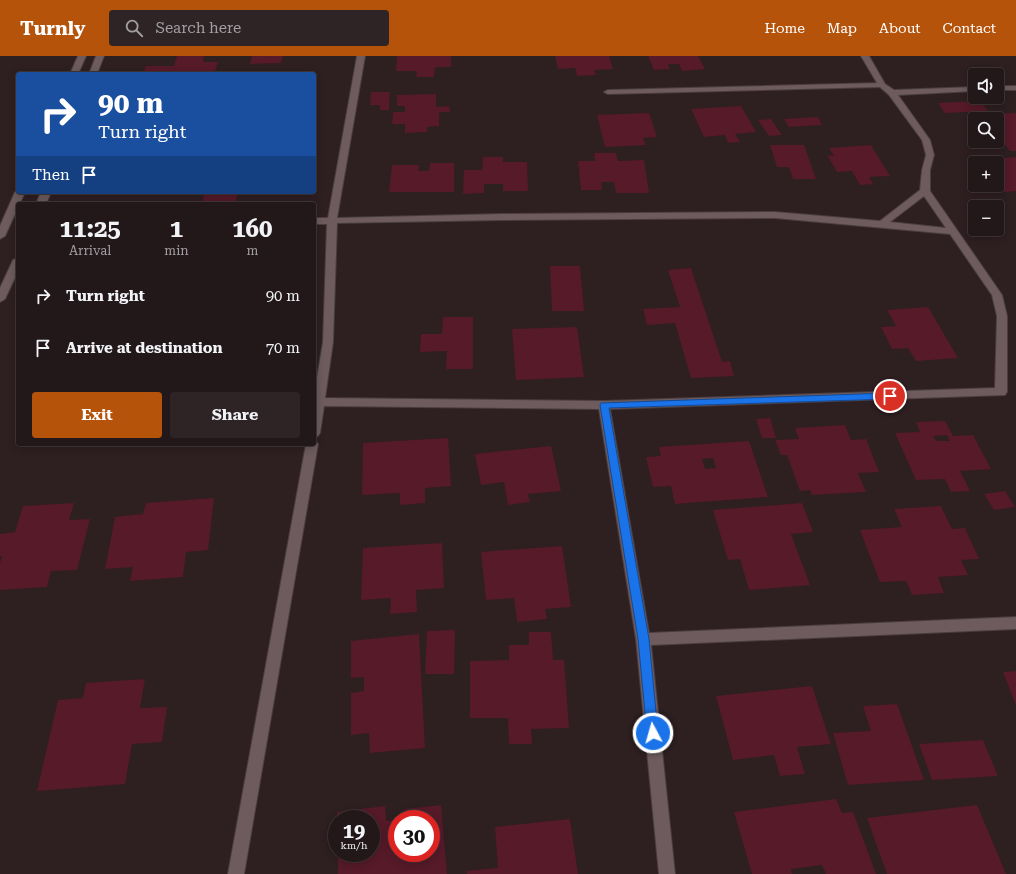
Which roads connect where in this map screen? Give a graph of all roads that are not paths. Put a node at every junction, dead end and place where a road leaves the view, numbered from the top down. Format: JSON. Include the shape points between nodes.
{"nodes":[{"id":1,"x":82,"y":56,"type":"edge"},
{"id":2,"x":100,"y":56,"type":"edge"},
{"id":3,"x":361,"y":56,"type":"edge"},
{"id":4,"x":865,"y":56,"type":"edge"},
{"id":5,"x":75,"y":72,"type":"edge"},
{"id":6,"x":94,"y":72,"type":"edge"},
{"id":7,"x":882,"y":84,"type":"junction"},
{"id":8,"x":1004,"y":88,"type":"edge"},
{"id":9,"x":1016,"y":88,"type":"edge"},
{"id":10,"x":968,"y":89,"type":"edge"},
{"id":11,"x":608,"y":92,"type":"dead end"},
{"id":12,"x":892,"y":93,"type":"junction"},
{"id":13,"x":925,"y":191,"type":"junction"},
{"id":14,"x":19,"y":194,"type":"edge"},
{"id":15,"x":0,"y":210,"type":"edge"},
{"id":16,"x":12,"y":210,"type":"junction"},
{"id":17,"x":332,"y":221,"type":"junction"},
{"id":18,"x":316,"y":222,"type":"edge"},
{"id":19,"x":882,"y":224,"type":"junction"},
{"id":20,"x":954,"y":232,"type":"junction"},
{"id":21,"x":0,"y":236,"type":"edge"},
{"id":22,"x":16,"y":264,"type":"edge"},
{"id":23,"x":0,"y":299,"type":"edge"},
{"id":24,"x":320,"y":402,"type":"junction"},
{"id":25,"x":604,"y":405,"type":"junction"},
{"id":26,"x":316,"y":423,"type":"edge"},
{"id":27,"x":312,"y":446,"type":"edge"},
{"id":28,"x":1016,"y":623,"type":"edge"},
{"id":29,"x":643,"y":639,"type":"junction"},
{"id":30,"x":236,"y":874,"type":"edge"},
{"id":31,"x":667,"y":874,"type":"edge"}],
"edges":[{"from":1,"to":5,"type":"street"},
{"from":2,"to":6,"type":"street"},
{"from":3,"to":17,"type":"street"},
{"from":4,"to":7,"type":"street"},
{"from":7,"to":11,"type":"street"},
{"from":7,"to":12,"type":"street"},
{"from":8,"to":9,"type":"street"},
{"from":10,"to":12,"type":"street"},
{"from":12,"to":13,"type":"street","via":[[926,140],[930,154]]},
{"from":13,"to":19,"type":"street"},
{"from":13,"to":20,"type":"street"},
{"from":14,"to":16,"type":"street"},
{"from":15,"to":16,"type":"street"},
{"from":16,"to":21,"type":"street"},
{"from":17,"to":18,"type":"street"},
{"from":17,"to":19,"type":"street","via":[[775,215]]},
{"from":17,"to":24,"type":"street","via":[[328,342]]},
{"from":19,"to":20,"type":"street"},
{"from":20,"to":25,"type":"street","via":[[997,296],[1002,316],[1001,392]]},
{"from":22,"to":23,"type":"street"},
{"from":24,"to":25,"type":"street"},
{"from":24,"to":26,"type":"street"},
{"from":25,"to":29,"type":"street"},
{"from":27,"to":30,"type":"street"},
{"from":28,"to":29,"type":"street"},
{"from":29,"to":31,"type":"street"}]}
